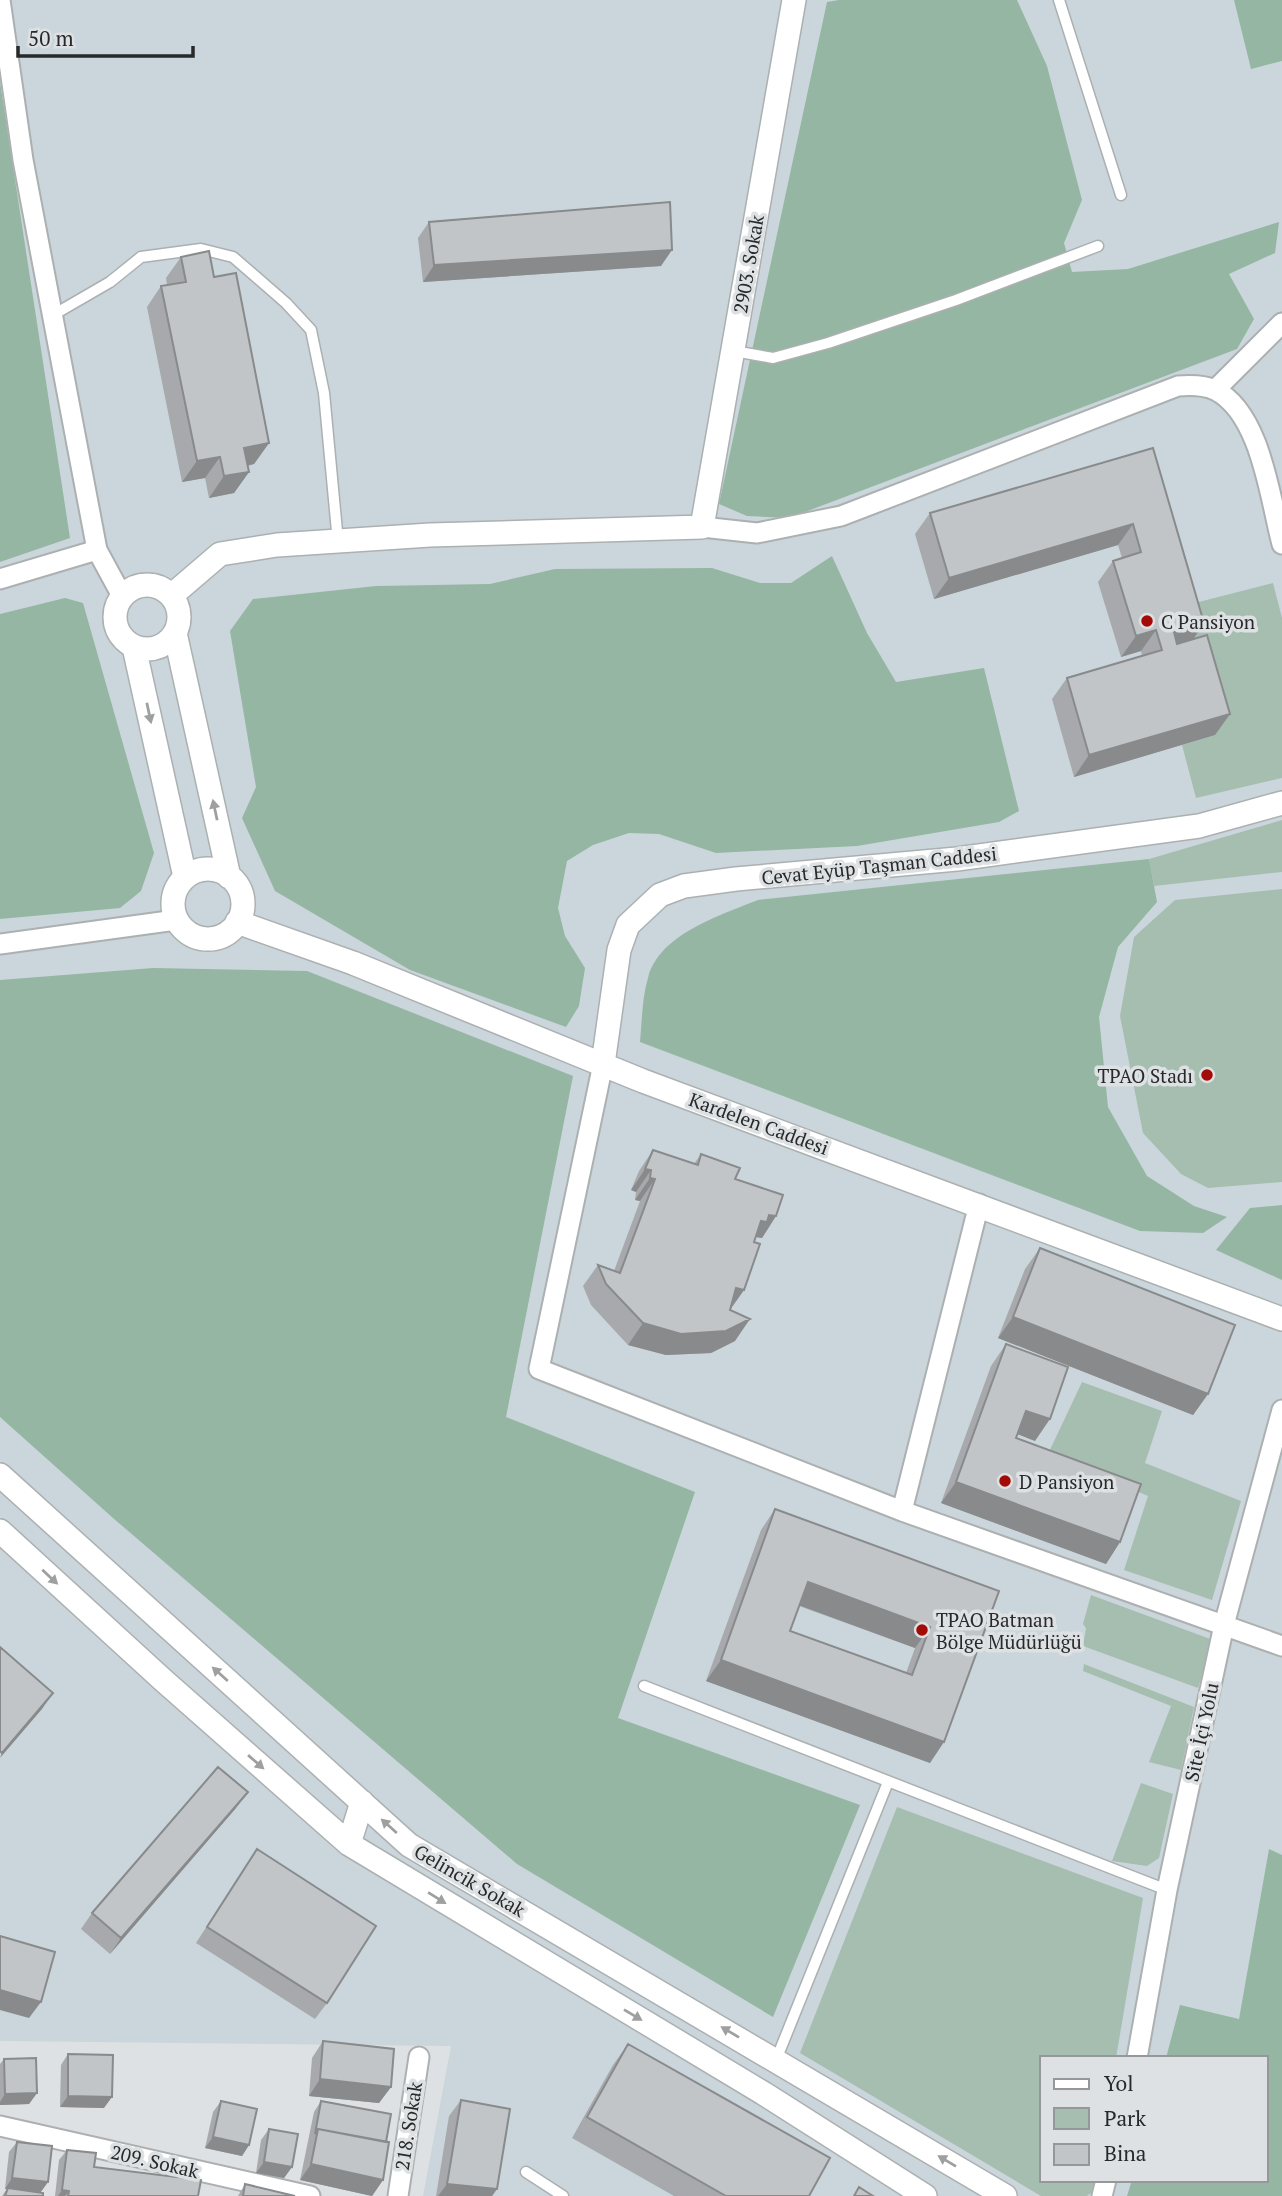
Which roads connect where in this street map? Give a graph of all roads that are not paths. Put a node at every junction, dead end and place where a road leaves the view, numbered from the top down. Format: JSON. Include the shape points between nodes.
{"nodes":[{"id":1,"x":0,"y":0,"type":"edge"},
{"id":2,"x":794,"y":0,"type":"edge"},
{"id":3,"x":1059,"y":0,"type":"edge"},
{"id":4,"x":1121,"y":195,"type":"dead end"},
{"id":5,"x":1098,"y":246,"type":"dead end"},
{"id":6,"x":52,"y":315,"type":"junction"},
{"id":7,"x":1282,"y":323,"type":"edge"},
{"id":8,"x":733,"y":351,"type":"junction"},
{"id":9,"x":1215,"y":390,"type":"junction"},
{"id":10,"x":702,"y":527,"type":"junction"},
{"id":11,"x":338,"y":542,"type":"junction"},
{"id":12,"x":1282,"y":544,"type":"edge"},
{"id":13,"x":97,"y":550,"type":"junction"},
{"id":14,"x":0,"y":579,"type":"edge"},
{"id":15,"x":122,"y":596,"type":"junction"},
{"id":16,"x":171,"y":596,"type":"junction"},
{"id":17,"x":175,"y":633,"type":"junction"},
{"id":18,"x":134,"y":647,"type":"junction"},
{"id":19,"x":1282,"y":803,"type":"edge"},
{"id":20,"x":185,"y":877,"type":"junction"},
{"id":21,"x":229,"y":877,"type":"junction"},
{"id":22,"x":176,"y":920,"type":"junction"},
{"id":23,"x":237,"y":922,"type":"junction"},
{"id":24,"x":0,"y":944,"type":"edge"},
{"id":25,"x":603,"y":1065,"type":"junction"},
{"id":26,"x":979,"y":1204,"type":"junction"},
{"id":27,"x":1282,"y":1319,"type":"edge"},
{"id":28,"x":1282,"y":1410,"type":"edge"},
{"id":29,"x":0,"y":1475,"type":"edge"},
{"id":30,"x":902,"y":1511,"type":"junction"},
{"id":31,"x":0,"y":1531,"type":"edge"},
{"id":32,"x":1224,"y":1625,"type":"junction"},
{"id":33,"x":1282,"y":1646,"type":"edge"},
{"id":34,"x":644,"y":1686,"type":"dead end"},
{"id":35,"x":888,"y":1782,"type":"junction"},
{"id":36,"x":362,"y":1802,"type":"junction"},
{"id":37,"x":349,"y":1844,"type":"junction"},
{"id":38,"x":1167,"y":1890,"type":"junction"},
{"id":39,"x":1137,"y":2056,"type":"edge"},
{"id":40,"x":419,"y":2057,"type":"dead end"},
{"id":41,"x":776,"y":2060,"type":"junction"},
{"id":42,"x":0,"y":2126,"type":"edge"},
{"id":43,"x":526,"y":2172,"type":"dead end"},
{"id":44,"x":310,"y":2196,"type":"edge"},
{"id":45,"x":398,"y":2196,"type":"edge"},
{"id":46,"x":563,"y":2196,"type":"edge"},
{"id":47,"x":925,"y":2196,"type":"edge"},
{"id":48,"x":1006,"y":2196,"type":"edge"}],
"edges":[{"from":1,"to":6,"type":"street"},
{"from":2,"to":8,"type":"street","name":"2903. Sokak"},
{"from":3,"to":4,"type":"lane"},
{"from":5,"to":8,"type":"lane","via":[[828,343],[773,358]]},
{"from":6,"to":11,"type":"lane","via":[[110,282],[141,257],[201,249],[233,257],[311,330],[324,393]]},
{"from":6,"to":13,"type":"street"},
{"from":7,"to":9,"type":"street"},
{"from":8,"to":10,"type":"street","name":"2903. Sokak"},
{"from":9,"to":10,"type":"street","via":[[1178,386],[841,516],[757,533]]},
{"from":9,"to":12,"type":"street","via":[[1236,407],[1252,430]]},
{"from":10,"to":11,"type":"street"},
{"from":11,"to":16,"type":"street","via":[[220,554]]},
{"from":13,"to":14,"type":"street"},
{"from":13,"to":15,"type":"street"},
{"from":15,"to":16,"type":"street","via":[[141,585],[152,585]]},
{"from":15,"to":18,"type":"street","via":[[115,624]]},
{"from":16,"to":17,"type":"street","via":[[179,614]]},
{"from":17,"to":18,"type":"street","via":[[161,646]]},
{"from":21,"to":17,"type":"street","one_way":true},
{"from":18,"to":20,"type":"street","one_way":true},
{"from":19,"to":25,"type":"street","name":"Cevat Eyüp Taşman Caddesi","via":[[1199,826],[970,857],[723,881],[684,886],[660,895],[628,925],[619,950]]},
{"from":20,"to":21,"type":"street","via":[[207,869]]},
{"from":20,"to":22,"type":"street","via":[[173,897]]},
{"from":21,"to":23,"type":"street","via":[[241,893],[242,913]]},
{"from":22,"to":23,"type":"street","via":[[201,939],[222,936]]},
{"from":22,"to":24,"type":"street"},
{"from":23,"to":25,"type":"street","name":"Kardelen Caddesi","via":[[353,962]]},
{"from":25,"to":26,"type":"street","name":"Kardelen Caddesi"},
{"from":25,"to":30,"type":"street","via":[[539,1369]]},
{"from":26,"to":27,"type":"street","name":"Kardelen Caddesi"},
{"from":26,"to":30,"type":"street"},
{"from":28,"to":32,"type":"street","name":"Site İçi Yolu"},
{"from":36,"to":29,"type":"street","name":"Gelincik Sokak","one_way":true},
{"from":30,"to":32,"type":"street"},
{"from":31,"to":37,"type":"street","name":"Gelincik Sokak","one_way":true},
{"from":32,"to":33,"type":"street"},
{"from":32,"to":38,"type":"street","name":"Site İçi Yolu"},
{"from":34,"to":35,"type":"lane"},
{"from":35,"to":38,"type":"lane"},
{"from":35,"to":41,"type":"lane"},
{"from":36,"to":37,"type":"street"},
{"from":41,"to":36,"type":"street","name":"Gelincik Sokak","one_way":true,"via":[[409,1844]]},
{"from":37,"to":47,"type":"street","name":"Gelincik Sokak","one_way":true,"via":[[742,2080]]},
{"from":38,"to":39,"type":"street","name":"Site İçi Yolu"},
{"from":40,"to":45,"type":"street","name":"218. Sokak"},
{"from":48,"to":41,"type":"street","name":"Gelincik Sokak","one_way":true},
{"from":42,"to":44,"type":"street","name":"209. Sokak"},
{"from":43,"to":46,"type":"lane"}]}
